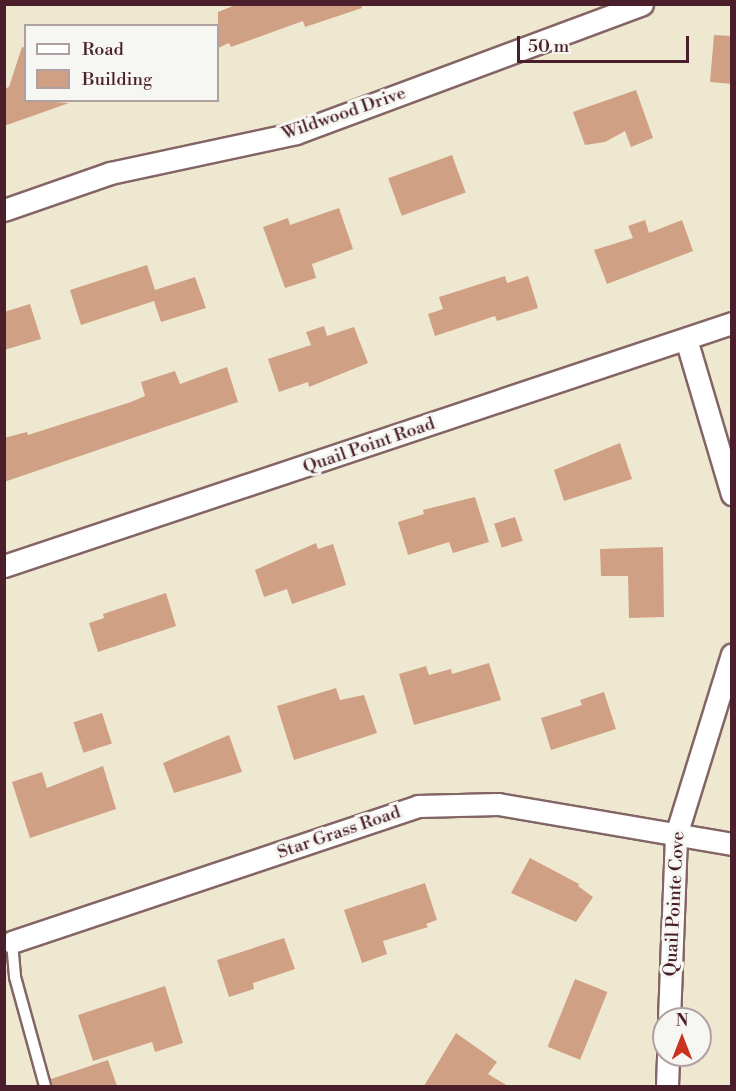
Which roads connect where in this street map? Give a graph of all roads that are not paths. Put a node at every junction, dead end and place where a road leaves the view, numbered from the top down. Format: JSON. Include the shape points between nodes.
{"nodes":[{"id":1,"x":642,"y":4,"type":"edge"},
{"id":2,"x":4,"y":210,"type":"edge"},
{"id":3,"x":732,"y":322,"type":"edge"},
{"id":4,"x":686,"y":339,"type":"junction"},
{"id":5,"x":732,"y":494,"type":"edge"},
{"id":6,"x":4,"y":566,"type":"edge"},
{"id":7,"x":732,"y":654,"type":"edge"},
{"id":8,"x":676,"y":835,"type":"junction"},
{"id":9,"x":732,"y":844,"type":"edge"},
{"id":10,"x":12,"y":942,"type":"joint"},
{"id":11,"x":669,"y":1007,"type":"edge"},
{"id":12,"x":668,"y":1067,"type":"edge"},
{"id":13,"x":45,"y":1086,"type":"edge"},
{"id":14,"x":667,"y":1086,"type":"edge"}],
"edges":[{"from":1,"to":2,"type":"street","name":"Wildwood Drive","via":[[296,133],[110,173]]},
{"from":3,"to":4,"type":"street","name":"Quail Point Road"},
{"from":4,"to":5,"type":"street"},
{"from":4,"to":6,"type":"street","name":"Quail Point Road"},
{"from":7,"to":8,"type":"street","name":"Quail Pointe Cove"},
{"from":8,"to":9,"type":"street","name":"Star Grass Road"},
{"from":8,"to":10,"type":"street","name":"Star Grass Road","via":[[498,804],[418,806]]},
{"from":8,"to":11,"type":"street","name":"Quail Pointe Cove"},
{"from":10,"to":13,"type":"lane","via":[[15,977]]},
{"from":12,"to":14,"type":"street"}]}
